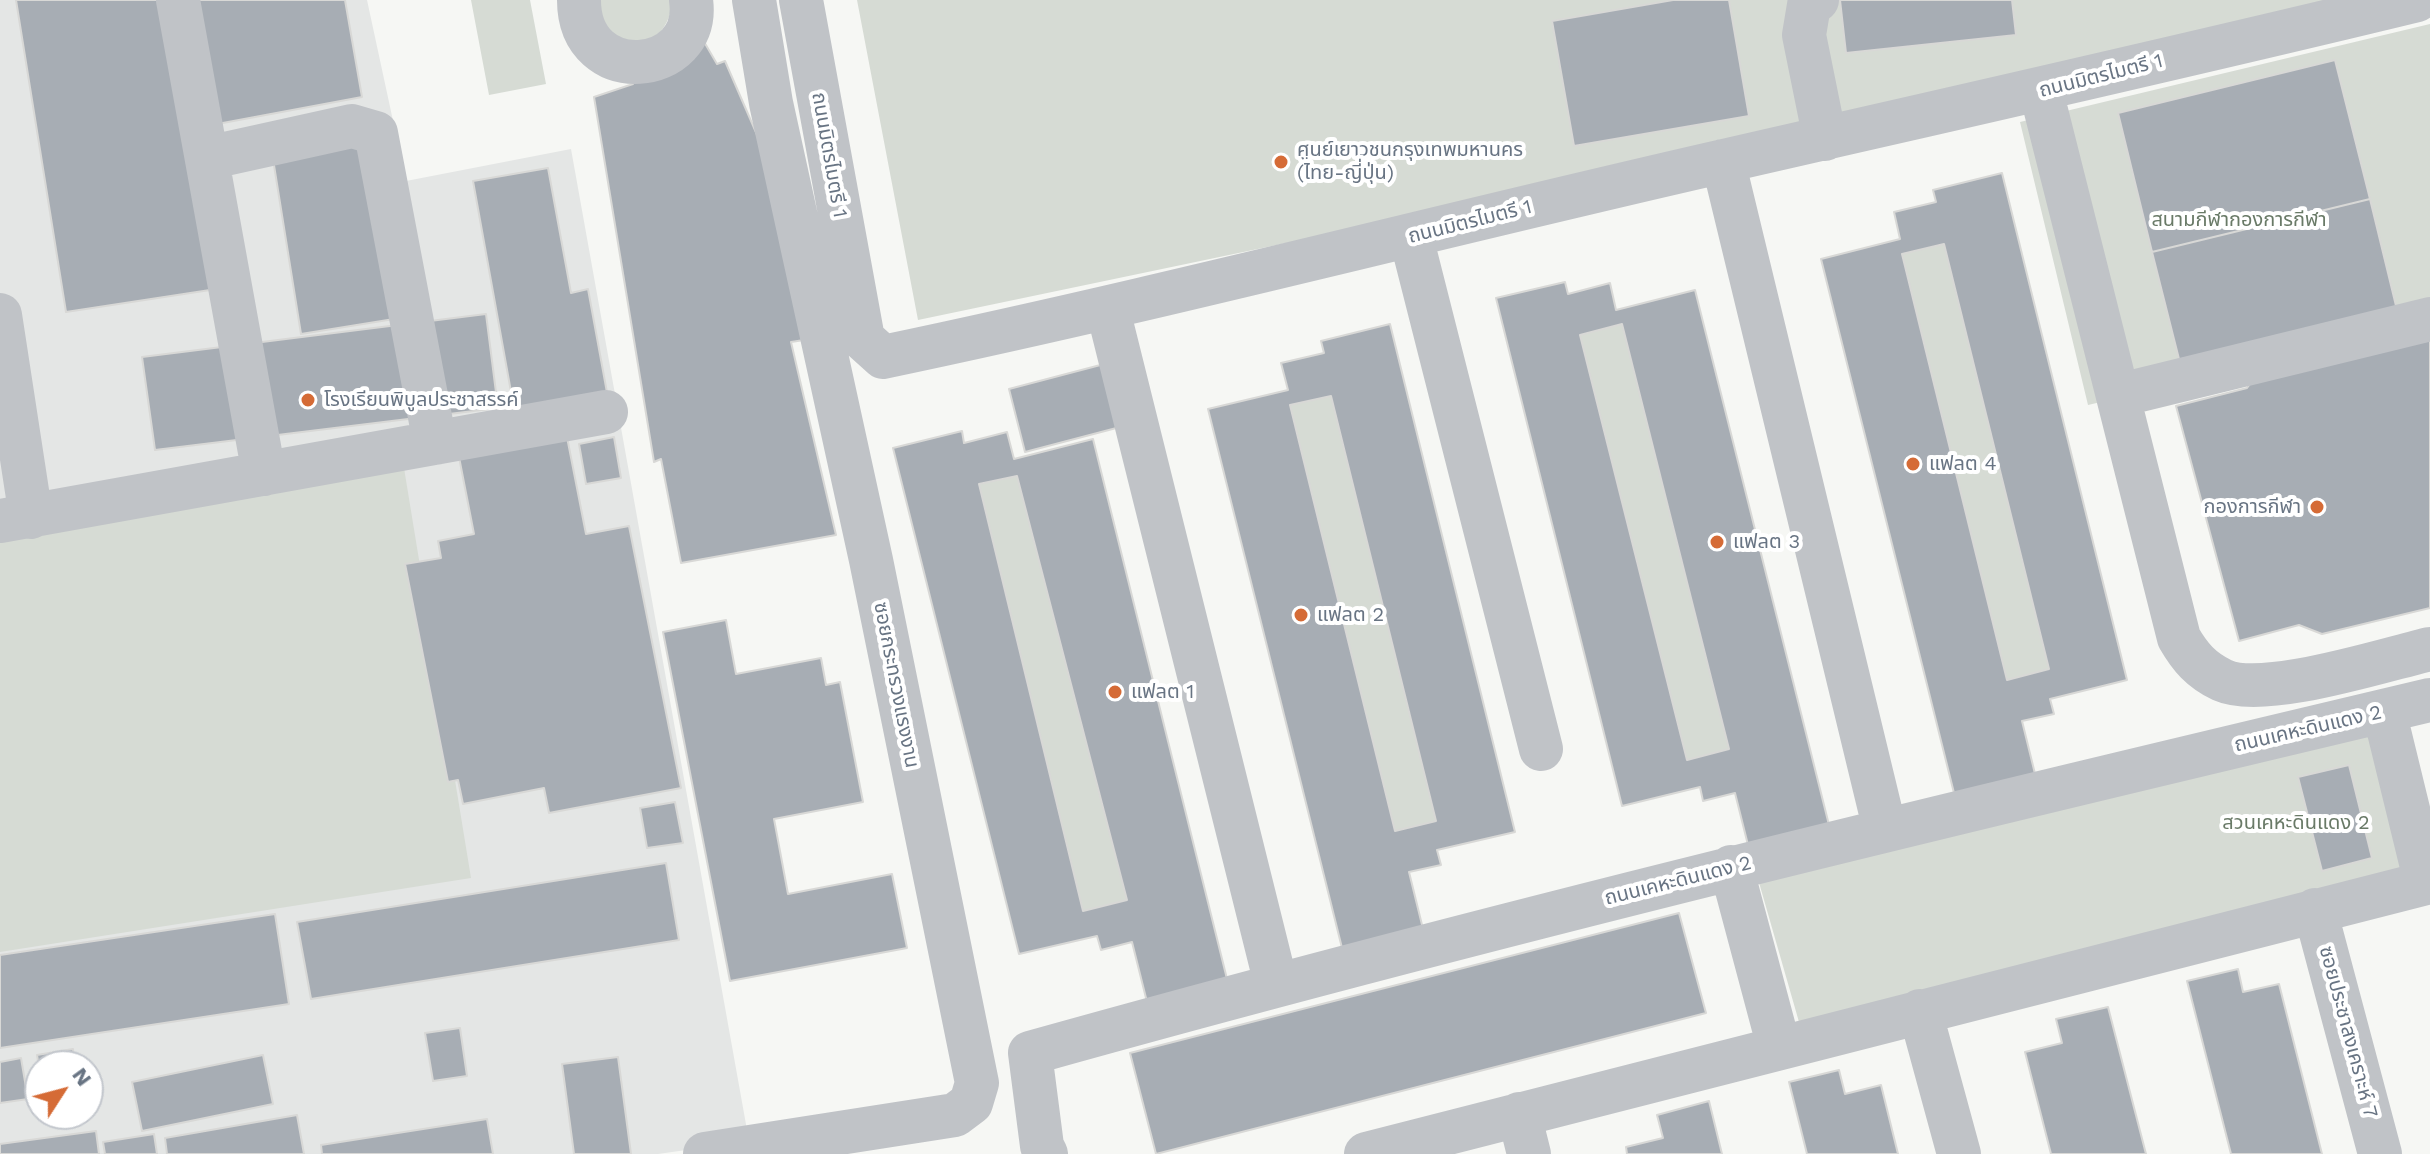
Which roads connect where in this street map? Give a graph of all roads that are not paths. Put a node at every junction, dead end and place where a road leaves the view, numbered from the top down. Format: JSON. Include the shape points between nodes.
{"nodes":[{"id":1,"x":178,"y":0,"type":"edge"},
{"id":2,"x":579,"y":0,"type":"edge"},
{"id":3,"x":754,"y":0,"type":"edge"},
{"id":4,"x":801,"y":0,"type":"edge"},
{"id":5,"x":1817,"y":0,"type":"edge"},
{"id":6,"x":2417,"y":0,"type":"edge"},
{"id":7,"x":705,"y":2,"type":"edge"},
{"id":8,"x":2041,"y":91,"type":"junction"},
{"id":9,"x":1825,"y":139,"type":"junction"},
{"id":10,"x":207,"y":158,"type":"junction"},
{"id":11,"x":1723,"y":161,"type":"junction"},
{"id":12,"x":1411,"y":237,"type":"junction"},
{"id":13,"x":1108,"y":310,"type":"junction"},
{"id":14,"x":0,"y":315,"type":"edge"},
{"id":15,"x":2430,"y":319,"type":"edge"},
{"id":16,"x":2120,"y":395,"type":"junction"},
{"id":17,"x":606,"y":412,"type":"dead end"},
{"id":18,"x":435,"y":443,"type":"junction"},
{"id":19,"x":264,"y":474,"type":"junction"},
{"id":20,"x":16,"y":519,"type":"edge"},
{"id":21,"x":2430,"y":649,"type":"edge"},
{"id":22,"x":2430,"y":700,"type":"edge"},
{"id":23,"x":2384,"y":711,"type":"junction"},
{"id":24,"x":1541,"y":749,"type":"dead end"},
{"id":25,"x":1885,"y":830,"type":"junction"},
{"id":26,"x":1731,"y":867,"type":"junction"},
{"id":27,"x":2428,"y":882,"type":"edge"},
{"id":28,"x":2315,"y":910,"type":"junction"},
{"id":29,"x":1276,"y":984,"type":"junction"},
{"id":30,"x":1920,"y":1011,"type":"junction"},
{"id":31,"x":1779,"y":1047,"type":"junction"},
{"id":32,"x":1524,"y":1134,"type":"edge"},
{"id":33,"x":705,"y":1154,"type":"edge"},
{"id":34,"x":1046,"y":1154,"type":"edge"},
{"id":35,"x":1366,"y":1154,"type":"edge"},
{"id":36,"x":1959,"y":1154,"type":"edge"},
{"id":37,"x":2380,"y":1154,"type":"edge"}],
"edges":[{"from":1,"to":10,"type":"street"},
{"from":2,"to":7,"type":"street","via":[[584,32],[595,48],[629,63],[666,54]]},
{"from":3,"to":33,"type":"street","name":"ซอยกระทรวงแรงงาน","via":[[771,103],[977,1083],[971,1103],[955,1115]]},
{"from":4,"to":13,"type":"street","name":"ถนนมิตรไมตรี 1","via":[[863,339],[883,357]]},
{"from":5,"to":9,"type":"street","via":[[1809,5],[1804,35]]},
{"from":6,"to":8,"type":"street","name":"ถนนมิตรไมตรี 1"},
{"from":8,"to":9,"type":"street","name":"ถนนมิตรไมตรี 1"},
{"from":8,"to":16,"type":"street"},
{"from":9,"to":11,"type":"street","name":"ถนนมิตรไมตรี 1"},
{"from":10,"to":18,"type":"street","via":[[352,126],[376,133]]},
{"from":10,"to":19,"type":"street"},
{"from":11,"to":12,"type":"street","name":"ถนนมิตรไมตรี 1"},
{"from":11,"to":25,"type":"street"},
{"from":12,"to":13,"type":"street","name":"ถนนมิตรไมตรี 1"},
{"from":12,"to":24,"type":"street"},
{"from":13,"to":29,"type":"street"},
{"from":14,"to":20,"type":"street"},
{"from":15,"to":16,"type":"street"},
{"from":16,"to":21,"type":"street","via":[[2179,638],[2193,662],[2224,681],[2262,687]]},
{"from":17,"to":18,"type":"street"},
{"from":18,"to":19,"type":"street"},
{"from":19,"to":20,"type":"street"},
{"from":22,"to":23,"type":"street","name":"ถนนเคหะดินแดง 2"},
{"from":23,"to":25,"type":"street","name":"ถนนเคหะดินแดง 2"},
{"from":23,"to":27,"type":"street"},
{"from":25,"to":26,"type":"street","name":"ถนนเคหะดินแดง 2"},
{"from":26,"to":29,"type":"street","name":"ถนนเคหะดินแดง 2"},
{"from":26,"to":31,"type":"street"},
{"from":27,"to":28,"type":"street"},
{"from":28,"to":30,"type":"street"},
{"from":28,"to":37,"type":"street","name":"ซอยประชาสงเคราะห์ 7"},
{"from":29,"to":34,"type":"street","name":"ถนนเคหะดินแดง 2","via":[[1030,1053]]},
{"from":30,"to":31,"type":"street"},
{"from":30,"to":36,"type":"street"},
{"from":31,"to":32,"type":"street"},
{"from":32,"to":35,"type":"street"}]}
